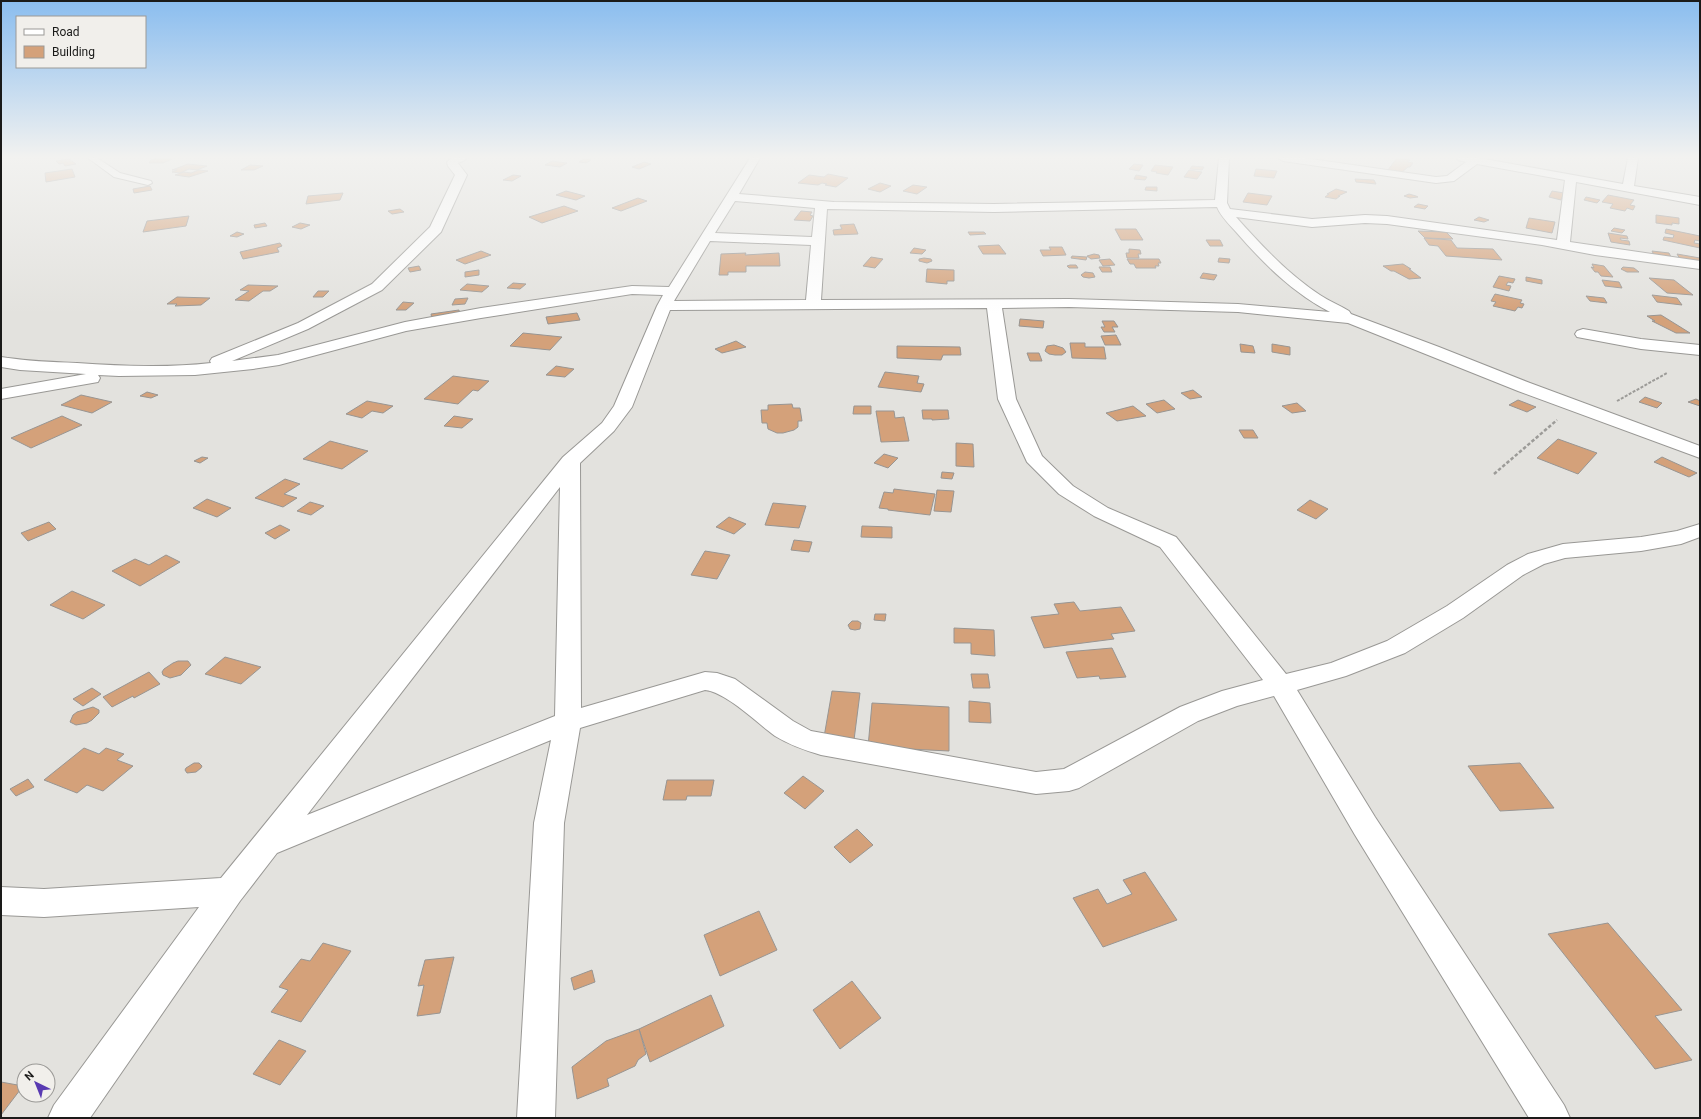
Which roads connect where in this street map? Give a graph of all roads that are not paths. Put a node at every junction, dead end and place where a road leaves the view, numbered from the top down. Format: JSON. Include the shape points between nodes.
{"nodes":[{"id":1,"x":445,"y":210,"type":"edge"},
{"id":2,"x":722,"y":210,"type":"edge"},
{"id":3,"x":821,"y":210,"type":"edge"},
{"id":4,"x":1225,"y":210,"type":"edge"},
{"id":5,"x":1236,"y":210,"type":"edge"},
{"id":6,"x":1566,"y":210,"type":"edge"},
{"id":7,"x":706,"y":237,"type":"junction"},
{"id":8,"x":817,"y":241,"type":"junction"},
{"id":9,"x":1563,"y":245,"type":"junction"},
{"id":10,"x":1700,"y":265,"type":"edge"},
{"id":11,"x":674,"y":292,"type":"junction"},
{"id":12,"x":994,"y":304,"type":"junction"},
{"id":13,"x":813,"y":305,"type":"junction"},
{"id":14,"x":664,"y":306,"type":"junction"},
{"id":15,"x":1352,"y":319,"type":"junction"},
{"id":16,"x":1583,"y":334,"type":"dead end"},
{"id":17,"x":1700,"y":350,"type":"edge"},
{"id":18,"x":1,"y":362,"type":"edge"},
{"id":19,"x":195,"y":370,"type":"junction"},
{"id":20,"x":131,"y":371,"type":"junction"},
{"id":21,"x":1,"y":394,"type":"edge"},
{"id":22,"x":1700,"y":452,"type":"edge"},
{"id":23,"x":570,"y":461,"type":"junction"},
{"id":24,"x":1700,"y":530,"type":"edge"},
{"id":25,"x":1281,"y":685,"type":"junction"},
{"id":26,"x":568,"y":722,"type":"junction"},
{"id":27,"x":266,"y":844,"type":"junction"},
{"id":28,"x":229,"y":891,"type":"junction"},
{"id":29,"x":1,"y":900,"type":"edge"},
{"id":30,"x":67,"y":1118,"type":"edge"},
{"id":31,"x":536,"y":1118,"type":"edge"},
{"id":32,"x":1551,"y":1118,"type":"edge"}],
"edges":[{"from":1,"to":19,"type":"street","via":[[436,229],[377,286],[360,297],[303,326]]},
{"from":2,"to":7,"type":"street"},
{"from":3,"to":8,"type":"street"},
{"from":4,"to":15,"type":"street","via":[[1267,259],[1293,282]]},
{"from":5,"to":9,"type":"street","via":[[1312,223],[1387,220]]},
{"from":6,"to":9,"type":"street"},
{"from":7,"to":8,"type":"street"},
{"from":7,"to":11,"type":"street"},
{"from":8,"to":13,"type":"street"},
{"from":9,"to":10,"type":"street"},
{"from":11,"to":14,"type":"street"},
{"from":11,"to":19,"type":"street","via":[[632,290],[480,313],[405,327],[279,360]]},
{"from":12,"to":13,"type":"street"},
{"from":12,"to":15,"type":"street","via":[[1069,303],[1212,307]]},
{"from":12,"to":25,"type":"street","via":[[1006,399],[1034,458],[1066,490],[1101,512],[1168,542]]},
{"from":13,"to":14,"type":"street"},
{"from":14,"to":23,"type":"street","via":[[623,408],[608,427]]},
{"from":15,"to":22,"type":"street","via":[[1597,415]]},
{"from":16,"to":17,"type":"street","via":[[1641,344]]},
{"from":18,"to":20,"type":"street"},
{"from":19,"to":20,"type":"street"},
{"from":20,"to":21,"type":"street"},
{"from":23,"to":26,"type":"street"},
{"from":23,"to":27,"type":"street"},
{"from":24,"to":25,"type":"street","via":[[1681,537],[1641,544],[1563,551],[1536,559],[1396,647],[1337,670]]},
{"from":25,"to":26,"type":"street","via":[[1231,698],[1189,714],[1069,780],[1036,784],[803,739],[717,682],[705,681]]},
{"from":25,"to":32,"type":"street","via":[[1365,826]]},
{"from":26,"to":27,"type":"street"},
{"from":26,"to":31,"type":"street","via":[[549,823]]},
{"from":27,"to":28,"type":"street"},
{"from":28,"to":29,"type":"street","via":[[44,903]]},
{"from":28,"to":30,"type":"street"}]}
